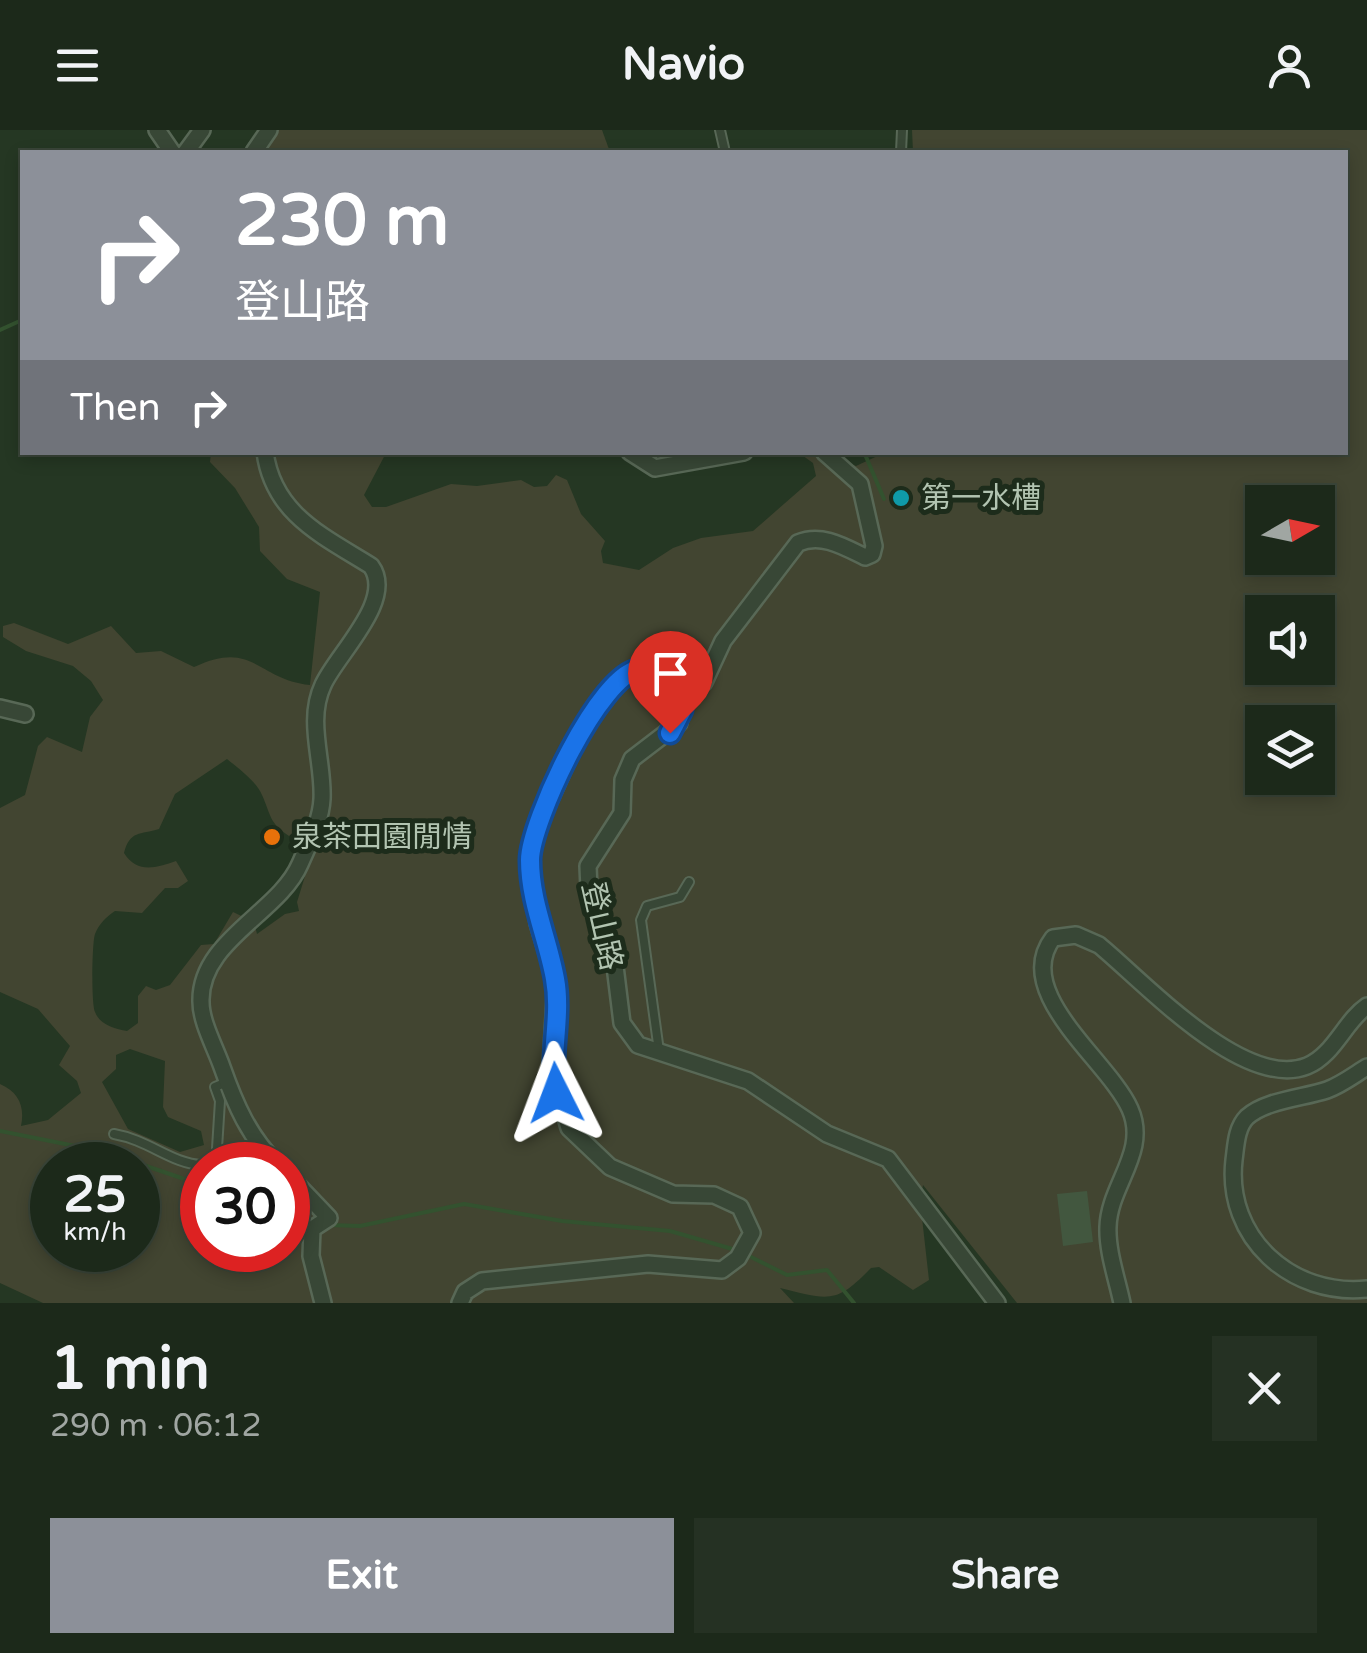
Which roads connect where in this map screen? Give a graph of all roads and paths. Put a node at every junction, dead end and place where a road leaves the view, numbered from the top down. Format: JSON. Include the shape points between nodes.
{"nodes":[{"id":1,"x":265,"y":455,"type":"edge"},
{"id":2,"x":635,"y":455,"type":"edge"},
{"id":3,"x":728,"y":455,"type":"edge"},
{"id":4,"x":827,"y":455,"type":"edge"},
{"id":5,"x":676,"y":682,"type":"junction"},
{"id":6,"x":0,"y":708,"type":"edge"},
{"id":7,"x":25,"y":714,"type":"dead end"},
{"id":8,"x":689,"y":882,"type":"dead end"},
{"id":9,"x":1367,"y":1006,"type":"edge"},
{"id":10,"x":659,"y":1056,"type":"junction"},
{"id":11,"x":1367,"y":1067,"type":"edge"},
{"id":12,"x":227,"y":1082,"type":"junction"},
{"id":13,"x":114,"y":1134,"type":"dead end"},
{"id":14,"x":217,"y":1142,"type":"edge"},
{"id":15,"x":258,"y":1142,"type":"edge"},
{"id":16,"x":180,"y":1162,"type":"edge"},
{"id":17,"x":310,"y":1198,"type":"edge"},
{"id":18,"x":1367,"y":1290,"type":"edge"},
{"id":19,"x":323,"y":1303,"type":"edge"},
{"id":20,"x":460,"y":1303,"type":"edge"},
{"id":21,"x":998,"y":1303,"type":"edge"},
{"id":22,"x":1122,"y":1303,"type":"edge"}],
"edges":[{"from":1,"to":12,"type":"street","via":[[282,502],[301,522],[371,566],[378,591],[348,652],[323,684],[316,710],[322,798],[290,888],[228,944],[202,984],[200,1006]]},
{"from":2,"to":3,"type":"street","via":[[656,468]]},
{"from":4,"to":5,"type":"street","via":[[860,484],[872,554],[828,540],[798,543],[723,641],[704,682]]},
{"from":5,"to":10,"type":"street","name":"登山路","via":[[679,723],[632,758],[622,780],[622,812],[588,866],[589,889],[614,958],[622,1023],[638,1045]]},
{"from":5,"to":20,"type":"street","name":"登山路","via":[[640,668],[622,677],[585,722],[540,822],[530,856],[538,923],[556,982],[551,1067],[569,1128],[585,1146],[644,1184],[740,1206],[752,1233],[722,1270],[648,1264],[482,1281]]},
{"from":6,"to":7,"type":"street"},
{"from":8,"to":10,"type":"lane","via":[[680,898],[647,906],[641,920]]},
{"from":9,"to":22,"type":"street","via":[[1320,1058],[1284,1070],[1215,1043],[1099,944],[1076,935],[1053,938],[1042,952],[1052,1001],[1134,1120],[1131,1160],[1108,1228]]},
{"from":10,"to":21,"type":"street","name":"登山路","via":[[748,1081],[827,1134],[888,1159]]},
{"from":11,"to":18,"type":"street","via":[[1330,1088],[1247,1117],[1237,1134],[1231,1182],[1241,1217],[1277,1265],[1322,1287]]},
{"from":12,"to":14,"type":"lane","via":[[215,1087]]},
{"from":12,"to":15,"type":"street"},
{"from":13,"to":16,"type":"lane","via":[[143,1139]]},
{"from":17,"to":19,"type":"street","via":[[329,1218],[312,1229]]}]}
